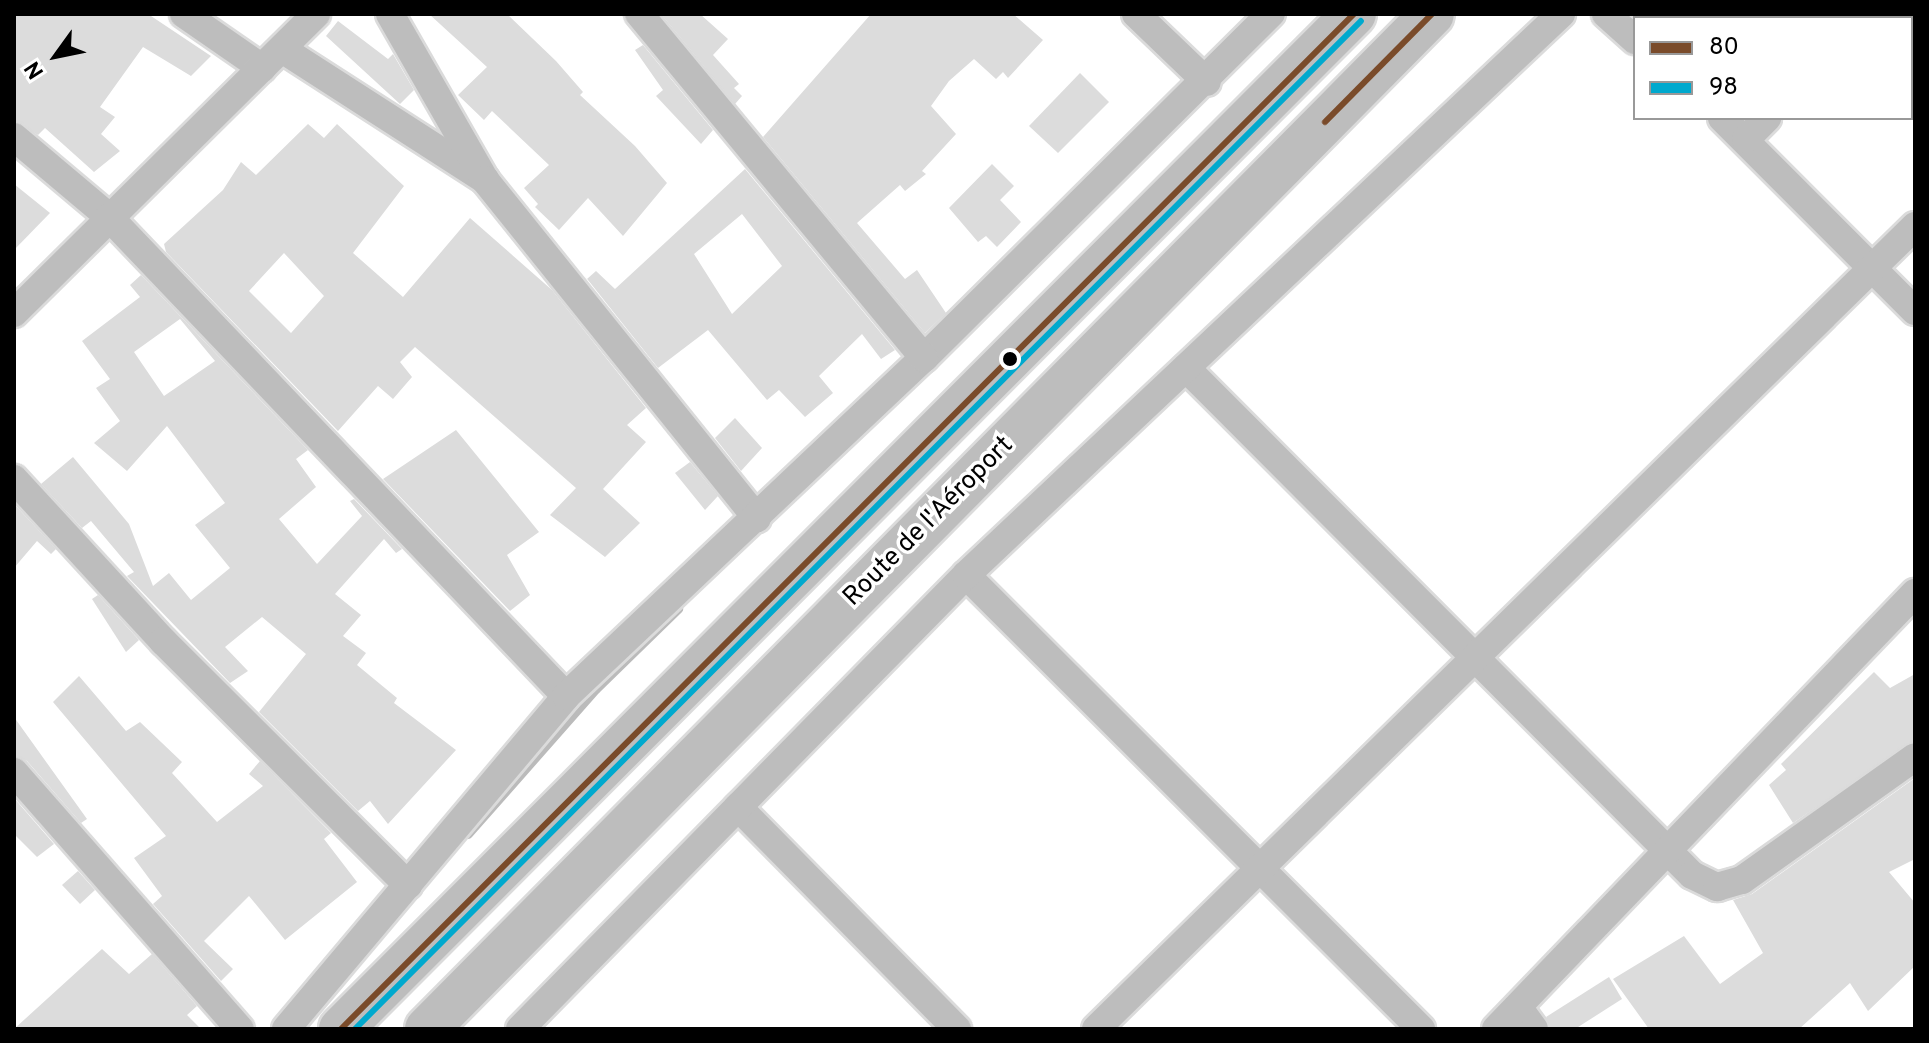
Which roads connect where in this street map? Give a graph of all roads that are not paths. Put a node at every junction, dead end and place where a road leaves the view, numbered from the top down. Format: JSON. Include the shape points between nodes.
{"nodes":[{"id":1,"x":184,"y":14,"type":"edge"},
{"id":2,"x":316,"y":14,"type":"edge"},
{"id":3,"x":390,"y":14,"type":"edge"},
{"id":4,"x":639,"y":14,"type":"edge"},
{"id":5,"x":1136,"y":14,"type":"edge"},
{"id":6,"x":1271,"y":14,"type":"edge"},
{"id":7,"x":1354,"y":14,"type":"edge"},
{"id":8,"x":1432,"y":14,"type":"edge"},
{"id":9,"x":1561,"y":14,"type":"edge"},
{"id":10,"x":1606,"y":14,"type":"edge"},
{"id":11,"x":1633,"y":38,"type":"edge"},
{"id":12,"x":272,"y":58,"type":"junction"},
{"id":13,"x":1207,"y":82,"type":"junction"},
{"id":14,"x":1724,"y":120,"type":"edge"},
{"id":15,"x":1765,"y":120,"type":"edge"},
{"id":16,"x":14,"y":137,"type":"edge"},
{"id":17,"x":1746,"y":139,"type":"junction"},
{"id":18,"x":485,"y":180,"type":"junction"},
{"id":19,"x":109,"y":217,"type":"junction"},
{"id":20,"x":1915,"y":226,"type":"edge"},
{"id":21,"x":1873,"y":270,"type":"junction"},
{"id":22,"x":1915,"y":311,"type":"edge"},
{"id":23,"x":14,"y":313,"type":"edge"},
{"id":24,"x":924,"y":358,"type":"junction"},
{"id":25,"x":1186,"y":368,"type":"junction"},
{"id":26,"x":14,"y":479,"type":"edge"},
{"id":27,"x":757,"y":518,"type":"junction"},
{"id":28,"x":966,"y":575,"type":"junction"},
{"id":29,"x":1915,"y":593,"type":"edge"},
{"id":30,"x":1476,"y":657,"type":"junction"},
{"id":31,"x":566,"y":696,"type":"junction"},
{"id":32,"x":1915,"y":757,"type":"edge"},
{"id":33,"x":14,"y":772,"type":"edge"},
{"id":34,"x":738,"y":807,"type":"junction"},
{"id":35,"x":1662,"y":851,"type":"junction"},
{"id":36,"x":1261,"y":867,"type":"junction"},
{"id":37,"x":408,"y":885,"type":"junction"},
{"id":38,"x":1526,"y":1018,"type":"edge"},
{"id":39,"x":240,"y":1029,"type":"edge"},
{"id":40,"x":286,"y":1029,"type":"edge"},
{"id":41,"x":341,"y":1029,"type":"edge"},
{"id":42,"x":427,"y":1029,"type":"edge"},
{"id":43,"x":520,"y":1029,"type":"edge"},
{"id":44,"x":957,"y":1029,"type":"edge"},
{"id":45,"x":1096,"y":1029,"type":"edge"},
{"id":46,"x":1421,"y":1029,"type":"edge"},
{"id":47,"x":1496,"y":1029,"type":"edge"}],
"edges":[{"from":1,"to":12,"type":"street"},
{"from":2,"to":12,"type":"street"},
{"from":3,"to":18,"type":"street"},
{"from":4,"to":24,"type":"street"},
{"from":5,"to":13,"type":"street"},
{"from":6,"to":13,"type":"street"},
{"from":7,"to":41,"type":"highway"},
{"from":8,"to":42,"type":"highway","name":"Route de l'Aéroport"},
{"from":9,"to":25,"type":"street"},
{"from":10,"to":11,"type":"street"},
{"from":12,"to":18,"type":"street"},
{"from":12,"to":19,"type":"street"},
{"from":13,"to":24,"type":"street"},
{"from":14,"to":17,"type":"street"},
{"from":15,"to":17,"type":"street"},
{"from":16,"to":19,"type":"street"},
{"from":17,"to":21,"type":"street"},
{"from":18,"to":27,"type":"street"},
{"from":19,"to":23,"type":"street"},
{"from":19,"to":31,"type":"street"},
{"from":20,"to":21,"type":"street"},
{"from":21,"to":22,"type":"street"},
{"from":21,"to":30,"type":"street"},
{"from":24,"to":27,"type":"street"},
{"from":25,"to":28,"type":"street"},
{"from":25,"to":30,"type":"street"},
{"from":26,"to":37,"type":"street","via":[[163,641]]},
{"from":27,"to":31,"type":"street"},
{"from":28,"to":34,"type":"street"},
{"from":28,"to":36,"type":"street"},
{"from":29,"to":35,"type":"street"},
{"from":30,"to":35,"type":"street"},
{"from":30,"to":36,"type":"street"},
{"from":31,"to":37,"type":"street"},
{"from":32,"to":35,"type":"street","via":[[1742,880],[1717,887]]},
{"from":33,"to":39,"type":"street"},
{"from":34,"to":43,"type":"street"},
{"from":34,"to":44,"type":"street"},
{"from":35,"to":38,"type":"street"},
{"from":36,"to":45,"type":"street"},
{"from":36,"to":46,"type":"street"},
{"from":37,"to":40,"type":"street"},
{"from":38,"to":47,"type":"street"}]}
